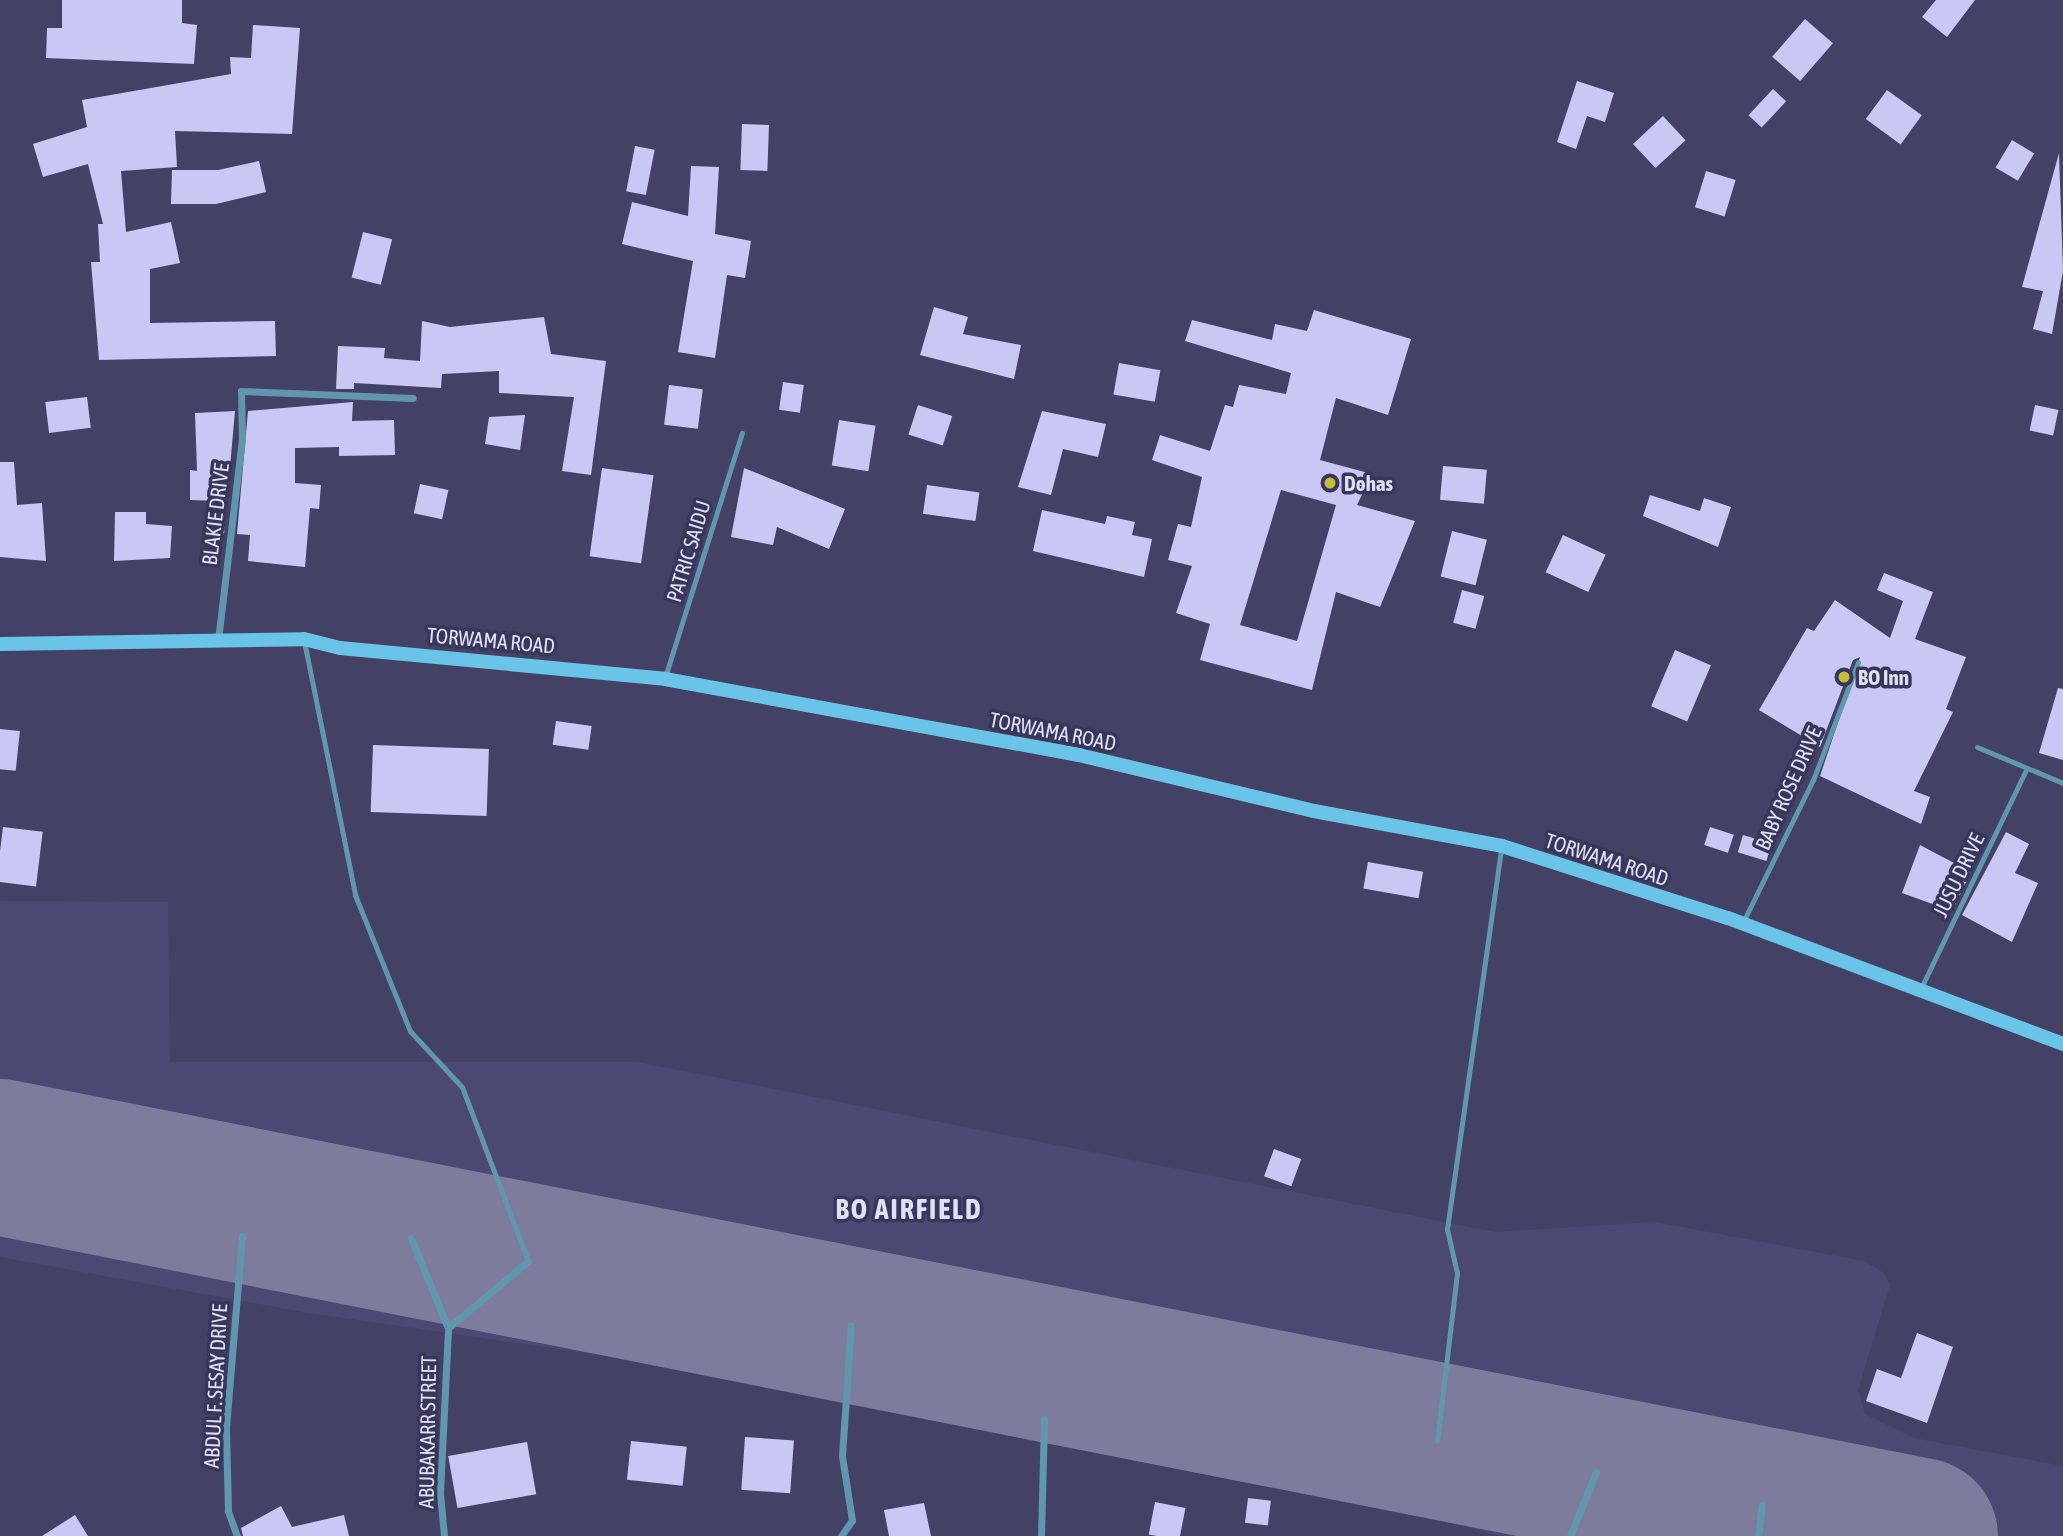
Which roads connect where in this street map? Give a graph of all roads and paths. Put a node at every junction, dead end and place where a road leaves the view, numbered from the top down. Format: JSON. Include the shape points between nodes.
{"nodes":[{"id":1,"x":413,"y":398,"type":"dead end"},
{"id":2,"x":742,"y":433,"type":"dead end"},
{"id":3,"x":304,"y":639,"type":"junction"},
{"id":4,"x":218,"y":640,"type":"junction"},
{"id":5,"x":0,"y":644,"type":"edge"},
{"id":6,"x":1858,"y":662,"type":"dead end"},
{"id":7,"x":664,"y":679,"type":"junction"},
{"id":8,"x":1977,"y":747,"type":"dead end"},
{"id":9,"x":2025,"y":772,"type":"junction"},
{"id":10,"x":2063,"y":783,"type":"edge"},
{"id":11,"x":1502,"y":846,"type":"junction"},
{"id":12,"x":1742,"y":924,"type":"junction"},
{"id":13,"x":1920,"y":991,"type":"junction"},
{"id":14,"x":2063,"y":1044,"type":"edge"},
{"id":15,"x":242,"y":1236,"type":"dead end"},
{"id":16,"x":411,"y":1238,"type":"dead end"},
{"id":17,"x":528,"y":1261,"type":"joint"},
{"id":18,"x":851,"y":1325,"type":"dead end"},
{"id":19,"x":448,"y":1328,"type":"junction"},
{"id":20,"x":1044,"y":1419,"type":"dead end"},
{"id":21,"x":1437,"y":1441,"type":"dead end"},
{"id":22,"x":1596,"y":1472,"type":"dead end"},
{"id":23,"x":1762,"y":1505,"type":"dead end"},
{"id":24,"x":237,"y":1536,"type":"edge"},
{"id":25,"x":444,"y":1536,"type":"edge"},
{"id":26,"x":841,"y":1536,"type":"edge"},
{"id":27,"x":1041,"y":1536,"type":"edge"},
{"id":28,"x":1570,"y":1536,"type":"edge"},
{"id":29,"x":1758,"y":1536,"type":"edge"}],
"edges":[{"from":1,"to":4,"type":"street","name":"BLAKIE DRIVE","via":[[241,391],[242,439]]},
{"from":2,"to":7,"type":"lane","name":"PATRIC SAIDU"},
{"from":3,"to":4,"type":"main road","name":"TORWAMA ROAD"},
{"from":3,"to":7,"type":"main road","name":"TORWAMA ROAD","via":[[340,649]]},
{"from":3,"to":17,"type":"lane","via":[[355,895],[410,1031],[462,1087]]},
{"from":4,"to":5,"type":"main road","name":"TORWAMA ROAD"},
{"from":6,"to":12,"type":"lane","name":"BABY ROSE DRIVE","via":[[1813,780]]},
{"from":7,"to":11,"type":"main road","name":"TORWAMA ROAD","via":[[1079,755],[1314,811]]},
{"from":8,"to":9,"type":"lane"},
{"from":9,"to":10,"type":"lane"},
{"from":9,"to":13,"type":"lane","name":"JUSU DRIVE"},
{"from":11,"to":12,"type":"main road","name":"TORWAMA ROAD"},
{"from":11,"to":21,"type":"lane","via":[[1447,1229],[1457,1273]]},
{"from":12,"to":13,"type":"main road","name":"TORWAMA ROAD"},
{"from":13,"to":14,"type":"main road","name":"TORWAMA ROAD"},
{"from":15,"to":24,"type":"street","name":"ABDUL F. SESAY DRIVE","via":[[226,1427],[228,1511]]},
{"from":16,"to":19,"type":"street"},
{"from":17,"to":19,"type":"street"},
{"from":18,"to":26,"type":"street","via":[[842,1456],[852,1520]]},
{"from":19,"to":25,"type":"street","name":"ABUBAKARR STREET","via":[[440,1493]]},
{"from":20,"to":27,"type":"street"},
{"from":22,"to":28,"type":"street"},
{"from":23,"to":29,"type":"street"}]}
